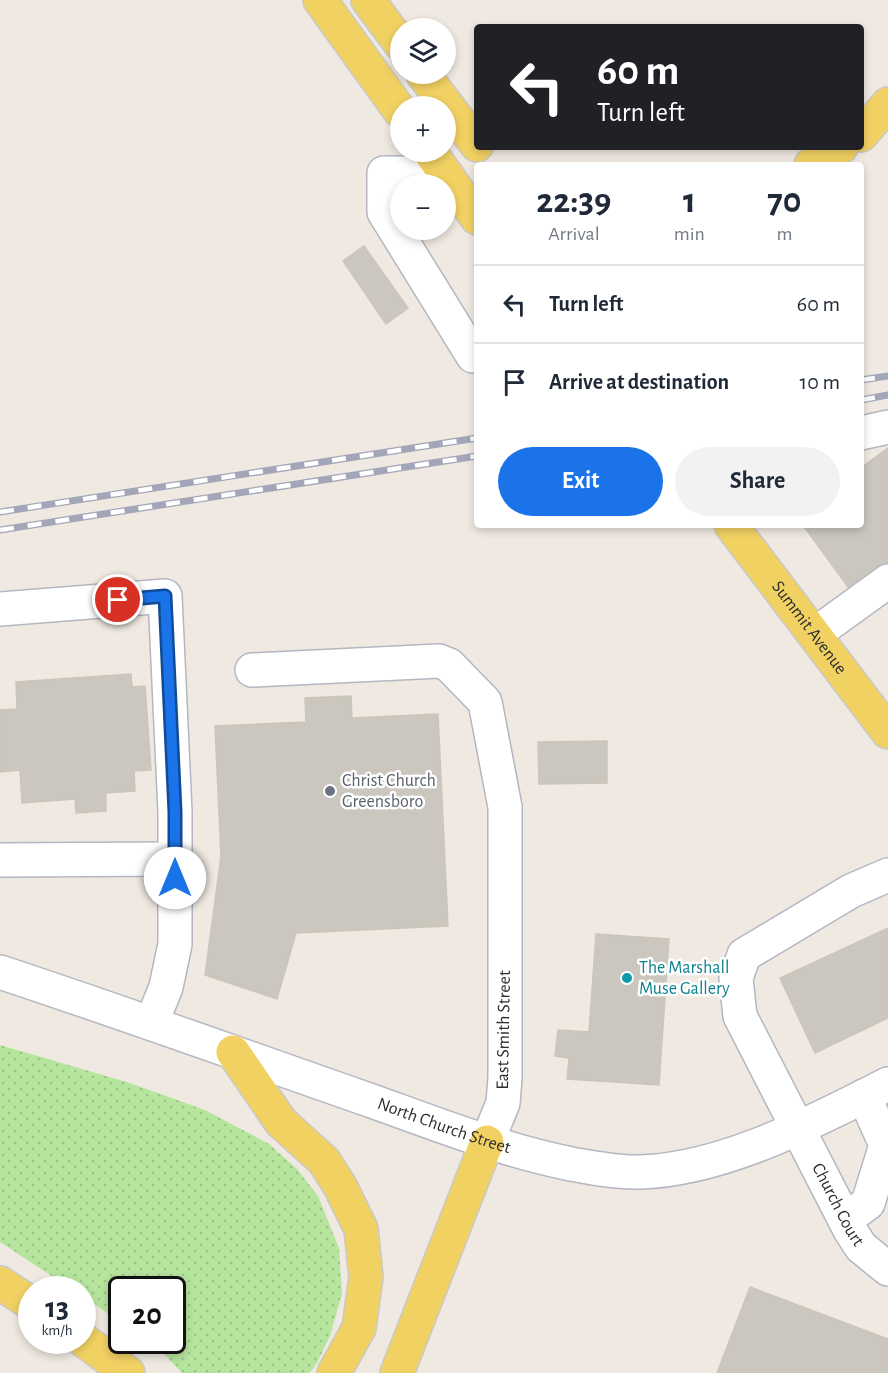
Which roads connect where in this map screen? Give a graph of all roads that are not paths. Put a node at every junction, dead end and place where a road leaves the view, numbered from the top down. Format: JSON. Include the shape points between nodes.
{"nodes":[{"id":1,"x":320,"y":0,"type":"edge"},
{"id":2,"x":368,"y":0,"type":"edge"},
{"id":3,"x":390,"y":30,"type":"edge"},
{"id":4,"x":345,"y":34,"type":"junction"},
{"id":5,"x":431,"y":84,"type":"edge"},
{"id":6,"x":412,"y":96,"type":"edge"},
{"id":7,"x":390,"y":97,"type":"edge"},
{"id":8,"x":888,"y":104,"type":"edge"},
{"id":9,"x":864,"y":132,"type":"edge"},
{"id":10,"x":474,"y":141,"type":"edge"},
{"id":11,"x":836,"y":150,"type":"edge"},
{"id":12,"x":816,"y":162,"type":"edge"},
{"id":13,"x":452,"y":172,"type":"edge"},
{"id":14,"x":474,"y":212,"type":"edge"},
{"id":15,"x":473,"y":356,"type":"dead end"},
{"id":16,"x":888,"y":427,"type":"edge"},
{"id":17,"x":864,"y":432,"type":"edge"},
{"id":18,"x":733,"y":528,"type":"edge"},
{"id":19,"x":888,"y":582,"type":"edge"},
{"id":20,"x":0,"y":609,"type":"edge"},
{"id":21,"x":815,"y":634,"type":"junction"},
{"id":22,"x":252,"y":670,"type":"dead end"},
{"id":23,"x":888,"y":732,"type":"edge"},
{"id":24,"x":175,"y":859,"type":"junction"},
{"id":25,"x":0,"y":860,"type":"edge"},
{"id":26,"x":888,"y":875,"type":"edge"},
{"id":27,"x":0,"y":972,"type":"edge"},
{"id":28,"x":152,"y":1022,"type":"junction"},
{"id":29,"x":232,"y":1052,"type":"junction"},
{"id":30,"x":876,"y":1090,"type":"edge"},
{"id":31,"x":798,"y":1129,"type":"junction"},
{"id":32,"x":487,"y":1142,"type":"junction"},
{"id":33,"x":845,"y":1220,"type":"junction"},
{"id":34,"x":888,"y":1269,"type":"edge"},
{"id":35,"x":0,"y":1283,"type":"edge"},
{"id":36,"x":18,"y":1295,"type":"edge"},
{"id":37,"x":96,"y":1349,"type":"edge"},
{"id":38,"x":128,"y":1373,"type":"edge"},
{"id":39,"x":334,"y":1373,"type":"edge"},
{"id":40,"x":398,"y":1373,"type":"edge"}],
"edges":[{"from":1,"to":4,"type":"main road"},
{"from":2,"to":3,"type":"main road"},
{"from":4,"to":6,"type":"main road","via":[[401,81]]},
{"from":4,"to":7,"type":"main road"},
{"from":5,"to":10,"type":"main road"},
{"from":8,"to":9,"type":"main road"},
{"from":11,"to":12,"type":"main road"},
{"from":13,"to":14,"type":"main road"},
{"from":13,"to":15,"type":"street","via":[[384,173],[384,212]]},
{"from":16,"to":17,"type":"street"},
{"from":18,"to":21,"type":"main road","name":"Summit Avenue"},
{"from":19,"to":21,"type":"street"},
{"from":20,"to":24,"type":"street","via":[[165,596]]},
{"from":21,"to":23,"type":"main road","name":"Summit Avenue"},
{"from":22,"to":32,"type":"street","name":"East Smith Street","via":[[439,662],[449,664],[485,702],[505,812],[504,1078],[502,1103]]},
{"from":24,"to":25,"type":"street"},
{"from":24,"to":28,"type":"street","via":[[175,944],[166,987]]},
{"from":26,"to":31,"type":"street","name":"Church Court","via":[[851,891],[744,955],[736,978],[740,1016]]},
{"from":27,"to":28,"type":"street","name":"North Church Street"},
{"from":28,"to":29,"type":"street","name":"North Church Street"},
{"from":29,"to":32,"type":"street","name":"North Church Street"},
{"from":29,"to":39,"type":"main road","via":[[281,1122],[324,1161],[361,1229],[366,1277],[358,1328]]},
{"from":30,"to":31,"type":"street","name":"North Church Street"},
{"from":30,"to":33,"type":"street","via":[[886,1145],[868,1203]]},
{"from":31,"to":32,"type":"street","name":"North Church Street","via":[[706,1162],[640,1172],[575,1165]]},
{"from":31,"to":33,"type":"street","name":"Church Court"},
{"from":32,"to":40,"type":"main road","name":"East Smith Street"},
{"from":33,"to":34,"type":"street","name":"Church Court","via":[[861,1247]]},
{"from":35,"to":36,"type":"main road"},
{"from":37,"to":38,"type":"main road"}]}
